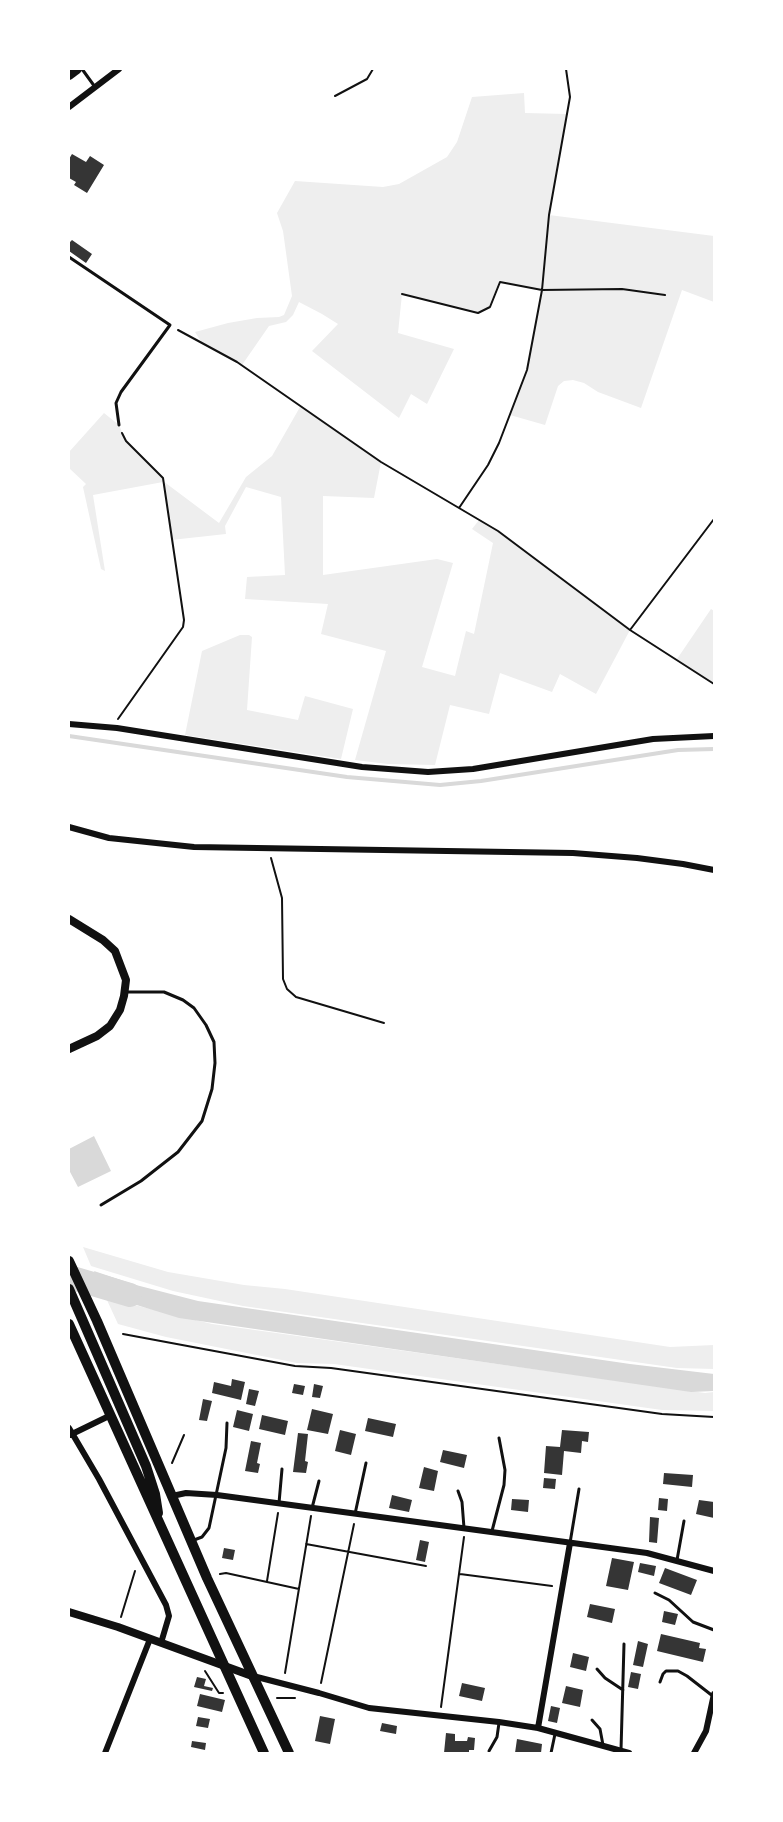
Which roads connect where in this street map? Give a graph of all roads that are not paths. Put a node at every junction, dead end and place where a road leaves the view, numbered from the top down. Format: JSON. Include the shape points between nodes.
{"nodes":[{"id":1,"x":77,"y":69,"type":"edge"},
{"id":2,"x":82,"y":69,"type":"edge"},
{"id":3,"x":119,"y":69,"type":"edge"},
{"id":4,"x":69,"y":75,"type":"edge"},
{"id":5,"x":95,"y":87,"type":"junction"},
{"id":6,"x":69,"y":107,"type":"edge"},
{"id":7,"x":69,"y":256,"type":"edge"},
{"id":8,"x":119,"y":425,"type":"road end"},
{"id":9,"x":69,"y":724,"type":"edge"},
{"id":10,"x":714,"y":736,"type":"edge"},
{"id":11,"x":69,"y":827,"type":"edge"},
{"id":12,"x":714,"y":870,"type":"edge"},
{"id":13,"x":69,"y":919,"type":"edge"},
{"id":14,"x":125,"y":992,"type":"junction"},
{"id":15,"x":69,"y":1049,"type":"edge"},
{"id":16,"x":101,"y":1205,"type":"dead end"},
{"id":17,"x":69,"y":1261,"type":"edge"},
{"id":18,"x":69,"y":1289,"type":"edge"},
{"id":19,"x":69,"y":1324,"type":"edge"},
{"id":20,"x":109,"y":1416,"type":"junction"},
{"id":21,"x":226,"y":1423,"type":"dead end"},
{"id":22,"x":70,"y":1433,"type":"edge"},
{"id":23,"x":499,"y":1438,"type":"dead end"},
{"id":24,"x":366,"y":1463,"type":"dead end"},
{"id":25,"x":282,"y":1468,"type":"dead end"},
{"id":26,"x":319,"y":1481,"type":"dead end"},
{"id":27,"x":579,"y":1489,"type":"dead end"},
{"id":28,"x":458,"y":1491,"type":"dead end"},
{"id":29,"x":172,"y":1496,"type":"junction"},
{"id":30,"x":217,"y":1496,"type":"junction"},
{"id":31,"x":279,"y":1505,"type":"junction"},
{"id":32,"x":312,"y":1509,"type":"junction"},
{"id":33,"x":355,"y":1515,"type":"junction"},
{"id":34,"x":684,"y":1521,"type":"dead end"},
{"id":35,"x":159,"y":1525,"type":"junction"},
{"id":36,"x":465,"y":1529,"type":"junction"},
{"id":37,"x":491,"y":1533,"type":"junction"},
{"id":38,"x":191,"y":1541,"type":"junction"},
{"id":39,"x":570,"y":1543,"type":"junction"},
{"id":40,"x":676,"y":1561,"type":"junction"},
{"id":41,"x":714,"y":1571,"type":"edge"},
{"id":42,"x":655,"y":1593,"type":"dead end"},
{"id":43,"x":69,"y":1612,"type":"edge"},
{"id":44,"x":714,"y":1630,"type":"edge"},
{"id":45,"x":150,"y":1639,"type":"junction"},
{"id":46,"x":161,"y":1643,"type":"junction"},
{"id":47,"x":624,"y":1644,"type":"dead end"},
{"id":48,"x":225,"y":1666,"type":"junction"},
{"id":49,"x":597,"y":1669,"type":"dead end"},
{"id":50,"x":252,"y":1676,"type":"junction"},
{"id":51,"x":660,"y":1682,"type":"dead end"},
{"id":52,"x":623,"y":1690,"type":"junction"},
{"id":53,"x":714,"y":1696,"type":"edge"},
{"id":54,"x":592,"y":1720,"type":"dead end"},
{"id":55,"x":499,"y":1722,"type":"junction"},
{"id":56,"x":538,"y":1728,"type":"junction"},
{"id":57,"x":556,"y":1732,"type":"junction"},
{"id":58,"x":603,"y":1750,"type":"edge"},
{"id":59,"x":621,"y":1750,"type":"junction"},
{"id":60,"x":489,"y":1751,"type":"dead end"},
{"id":61,"x":105,"y":1753,"type":"edge"},
{"id":62,"x":264,"y":1753,"type":"edge"},
{"id":63,"x":289,"y":1753,"type":"edge"},
{"id":64,"x":551,"y":1753,"type":"edge"},
{"id":65,"x":629,"y":1753,"type":"edge"},
{"id":66,"x":694,"y":1753,"type":"edge"}],
"edges":[{"from":1,"to":4,"type":"highway"},
{"from":2,"to":5,"type":"lane"},
{"from":3,"to":5,"type":"street"},
{"from":5,"to":6,"type":"street"},
{"from":7,"to":8,"type":"lane","via":[[170,325],[121,392],[116,403]]},
{"from":9,"to":10,"type":"street","via":[[117,728],[353,766],[428,772],[473,769],[653,739]]},
{"from":11,"to":12,"type":"street","via":[[109,838],[194,847],[573,853]]},
{"from":13,"to":14,"type":"street","via":[[115,951],[126,980]]},
{"from":14,"to":15,"type":"street","via":[[110,1026]]},
{"from":14,"to":16,"type":"lane","via":[[164,992],[194,1008],[214,1042],[215,1063],[202,1121],[178,1152]]},
{"from":17,"to":29,"type":"highway"},
{"from":18,"to":35,"type":"highway","via":[[146,1466]]},
{"from":19,"to":20,"type":"highway"},
{"from":20,"to":22,"type":"street"},
{"from":20,"to":35,"type":"highway"},
{"from":21,"to":30,"type":"lane"},
{"from":22,"to":46,"type":"street","via":[[166,1605],[169,1616]]},
{"from":23,"to":37,"type":"lane","via":[[504,1478]]},
{"from":24,"to":33,"type":"lane"},
{"from":25,"to":31,"type":"lane"},
{"from":26,"to":32,"type":"lane"},
{"from":27,"to":39,"type":"lane"},
{"from":28,"to":36,"type":"lane"},
{"from":29,"to":30,"type":"street","via":[[186,1492]]},
{"from":29,"to":38,"type":"highway"},
{"from":30,"to":31,"type":"street"},
{"from":30,"to":38,"type":"lane","via":[[209,1528],[202,1537]]},
{"from":31,"to":32,"type":"street"},
{"from":32,"to":33,"type":"street"},
{"from":33,"to":36,"type":"street"},
{"from":34,"to":40,"type":"lane"},
{"from":35,"to":48,"type":"highway"},
{"from":36,"to":37,"type":"street"},
{"from":37,"to":39,"type":"street"},
{"from":38,"to":50,"type":"highway"},
{"from":39,"to":40,"type":"street","via":[[647,1553]]},
{"from":39,"to":56,"type":"street"},
{"from":40,"to":41,"type":"street"},
{"from":42,"to":44,"type":"lane","via":[[693,1622]]},
{"from":43,"to":45,"type":"street"},
{"from":45,"to":46,"type":"street"},
{"from":45,"to":61,"type":"street"},
{"from":46,"to":48,"type":"street"},
{"from":47,"to":52,"type":"lane"},
{"from":48,"to":50,"type":"street"},
{"from":48,"to":62,"type":"highway"},
{"from":49,"to":52,"type":"lane"},
{"from":50,"to":55,"type":"street","via":[[369,1708]]},
{"from":50,"to":63,"type":"highway"},
{"from":51,"to":53,"type":"lane","via":[[666,1671],[678,1671]]},
{"from":52,"to":59,"type":"lane"},
{"from":53,"to":66,"type":"street","via":[[706,1731]]},
{"from":54,"to":58,"type":"lane","via":[[600,1729]]},
{"from":55,"to":56,"type":"street"},
{"from":55,"to":60,"type":"lane"},
{"from":56,"to":57,"type":"street"},
{"from":57,"to":58,"type":"street"},
{"from":57,"to":64,"type":"lane"},
{"from":58,"to":59,"type":"street"},
{"from":59,"to":65,"type":"street"}]}
